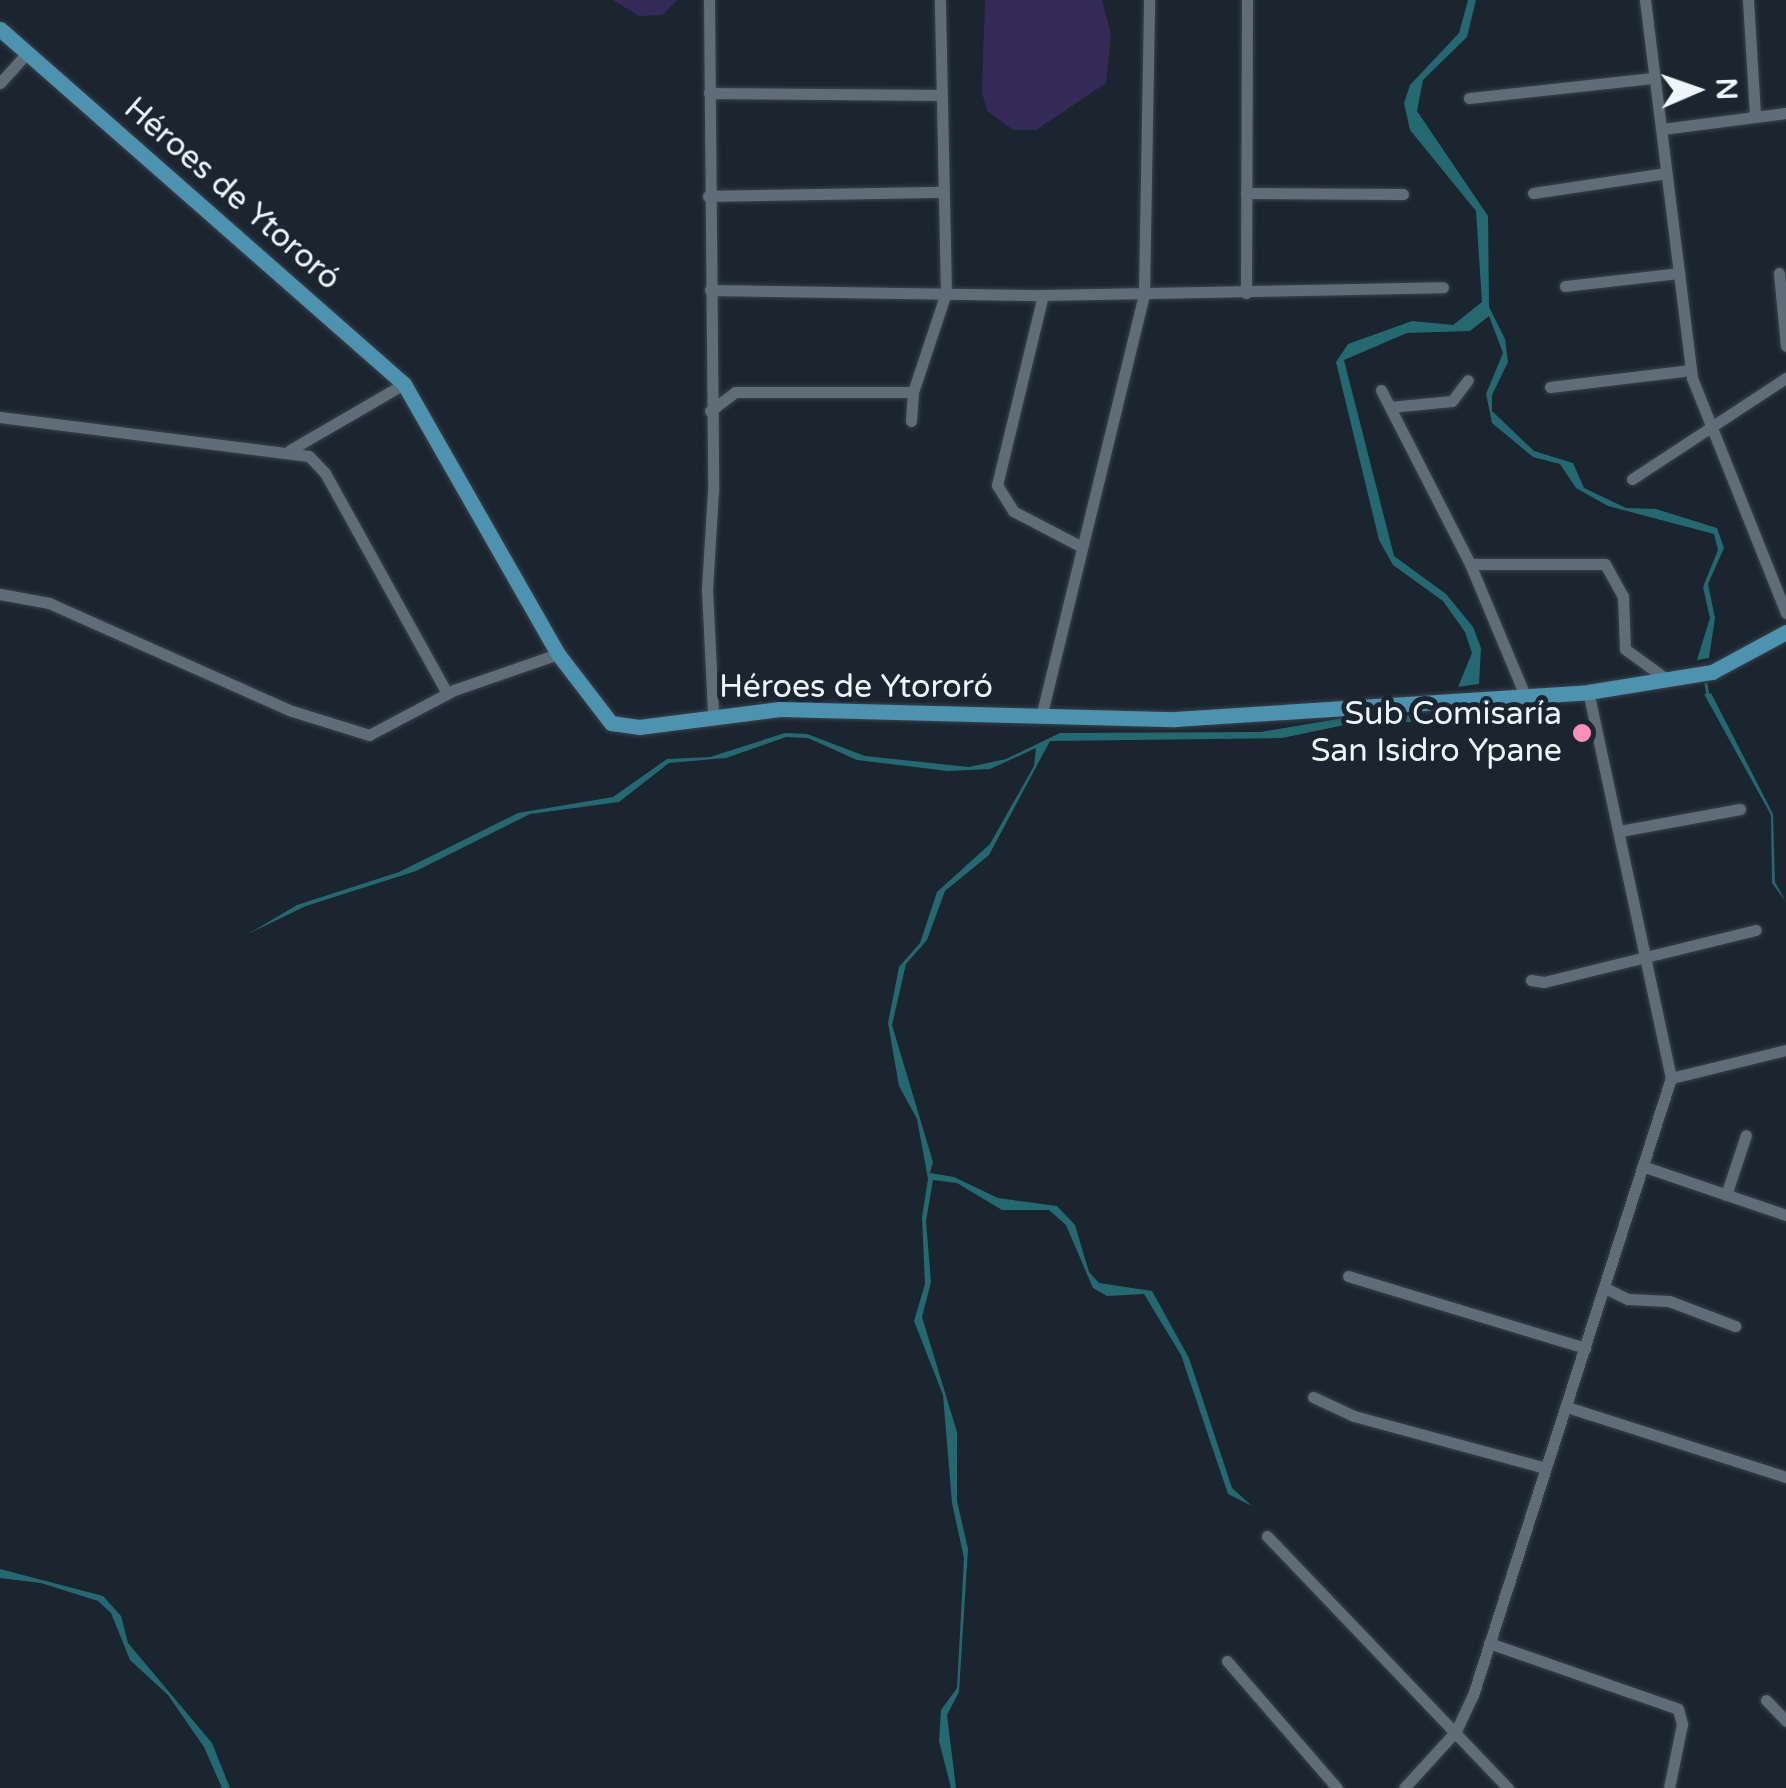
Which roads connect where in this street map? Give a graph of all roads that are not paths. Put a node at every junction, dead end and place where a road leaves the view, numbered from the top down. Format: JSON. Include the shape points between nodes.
{"nodes":[{"id":1,"x":710,"y":0,"type":"edge"},
{"id":2,"x":940,"y":0,"type":"edge"},
{"id":3,"x":1148,"y":0,"type":"edge"},
{"id":4,"x":1247,"y":0,"type":"edge"},
{"id":5,"x":1645,"y":0,"type":"edge"},
{"id":6,"x":1748,"y":0,"type":"edge"},
{"id":7,"x":0,"y":29,"type":"edge"},
{"id":8,"x":27,"y":52,"type":"junction"},
{"id":9,"x":1654,"y":78,"type":"junction"},
{"id":10,"x":0,"y":83,"type":"edge"},
{"id":11,"x":709,"y":94,"type":"junction"},
{"id":12,"x":939,"y":95,"type":"junction"},
{"id":13,"x":1468,"y":98,"type":"dead end"},
{"id":14,"x":1786,"y":113,"type":"edge"},
{"id":15,"x":1755,"y":116,"type":"junction"},
{"id":16,"x":1662,"y":129,"type":"junction"},
{"id":17,"x":1667,"y":173,"type":"junction"},
{"id":18,"x":942,"y":192,"type":"junction"},
{"id":19,"x":1246,"y":193,"type":"junction"},
{"id":20,"x":1403,"y":194,"type":"dead end"},
{"id":21,"x":1533,"y":194,"type":"dead end"},
{"id":22,"x":708,"y":196,"type":"junction"},
{"id":23,"x":1679,"y":272,"type":"junction"},
{"id":24,"x":1779,"y":273,"type":"dead end"},
{"id":25,"x":1564,"y":286,"type":"dead end"},
{"id":26,"x":1443,"y":287,"type":"dead end"},
{"id":27,"x":710,"y":290,"type":"junction"},
{"id":28,"x":946,"y":293,"type":"junction"},
{"id":29,"x":1144,"y":293,"type":"junction"},
{"id":30,"x":1246,"y":293,"type":"junction"},
{"id":31,"x":1043,"y":295,"type":"junction"},
{"id":32,"x":1786,"y":346,"type":"edge"},
{"id":33,"x":1690,"y":370,"type":"junction"},
{"id":34,"x":1786,"y":378,"type":"edge"},
{"id":35,"x":1468,"y":380,"type":"dead end"},
{"id":36,"x":404,"y":384,"type":"junction"},
{"id":37,"x":1550,"y":387,"type":"dead end"},
{"id":38,"x":1382,"y":390,"type":"dead end"},
{"id":39,"x":914,"y":392,"type":"junction"},
{"id":40,"x":1390,"y":407,"type":"junction"},
{"id":41,"x":710,"y":412,"type":"junction"},
{"id":42,"x":0,"y":418,"type":"edge"},
{"id":43,"x":911,"y":421,"type":"dead end"},
{"id":44,"x":1713,"y":424,"type":"junction"},
{"id":45,"x":290,"y":450,"type":"junction"},
{"id":46,"x":1632,"y":479,"type":"dead end"},
{"id":47,"x":1080,"y":546,"type":"junction"},
{"id":48,"x":1470,"y":564,"type":"junction"},
{"id":49,"x":0,"y":594,"type":"edge"},
{"id":50,"x":1786,"y":612,"type":"edge"},
{"id":51,"x":1786,"y":632,"type":"edge"},
{"id":52,"x":558,"y":654,"type":"junction"},
{"id":53,"x":1669,"y":681,"type":"junction"},
{"id":54,"x":1588,"y":692,"type":"junction"},
{"id":55,"x":447,"y":693,"type":"junction"},
{"id":56,"x":1524,"y":693,"type":"junction"},
{"id":57,"x":713,"y":713,"type":"junction"},
{"id":58,"x":1041,"y":717,"type":"junction"},
{"id":59,"x":1740,"y":810,"type":"dead end"},
{"id":60,"x":1620,"y":831,"type":"junction"},
{"id":61,"x":1756,"y":930,"type":"dead end"},
{"id":62,"x":1646,"y":957,"type":"junction"},
{"id":63,"x":1531,"y":980,"type":"dead end"},
{"id":64,"x":1786,"y":1050,"type":"edge"},
{"id":65,"x":1671,"y":1078,"type":"junction"},
{"id":66,"x":1746,"y":1135,"type":"dead end"},
{"id":67,"x":1645,"y":1167,"type":"junction"},
{"id":68,"x":1726,"y":1195,"type":"junction"},
{"id":69,"x":1786,"y":1215,"type":"edge"},
{"id":70,"x":1348,"y":1276,"type":"dead end"},
{"id":71,"x":1605,"y":1288,"type":"junction"},
{"id":72,"x":1735,"y":1326,"type":"dead end"},
{"id":73,"x":1585,"y":1348,"type":"junction"},
{"id":74,"x":1312,"y":1397,"type":"dead end"},
{"id":75,"x":1568,"y":1407,"type":"junction"},
{"id":76,"x":1545,"y":1468,"type":"junction"},
{"id":77,"x":1786,"y":1478,"type":"edge"},
{"id":78,"x":1267,"y":1536,"type":"dead end"},
{"id":79,"x":1488,"y":1643,"type":"junction"},
{"id":80,"x":1226,"y":1660,"type":"dead end"},
{"id":81,"x":1766,"y":1700,"type":"dead end"},
{"id":82,"x":1786,"y":1721,"type":"edge"},
{"id":83,"x":1456,"y":1731,"type":"junction"},
{"id":84,"x":1337,"y":1788,"type":"edge"},
{"id":85,"x":1404,"y":1788,"type":"edge"},
{"id":86,"x":1508,"y":1788,"type":"edge"},
{"id":87,"x":1669,"y":1788,"type":"edge"}],
"edges":[{"from":1,"to":11,"type":"street"},
{"from":2,"to":12,"type":"street"},
{"from":3,"to":29,"type":"street"},
{"from":4,"to":19,"type":"street"},
{"from":5,"to":9,"type":"street"},
{"from":6,"to":15,"type":"street"},
{"from":7,"to":8,"type":"main road","name":"Héroes de Ytororó"},
{"from":8,"to":10,"type":"street"},
{"from":8,"to":36,"type":"main road","name":"Héroes de Ytororó"},
{"from":9,"to":13,"type":"street"},
{"from":9,"to":16,"type":"street"},
{"from":11,"to":12,"type":"street"},
{"from":11,"to":22,"type":"street"},
{"from":12,"to":18,"type":"street"},
{"from":14,"to":15,"type":"street"},
{"from":15,"to":16,"type":"street"},
{"from":16,"to":17,"type":"street"},
{"from":17,"to":21,"type":"street"},
{"from":17,"to":23,"type":"street"},
{"from":18,"to":22,"type":"street"},
{"from":18,"to":28,"type":"street"},
{"from":19,"to":20,"type":"street"},
{"from":19,"to":30,"type":"street"},
{"from":22,"to":27,"type":"street"},
{"from":23,"to":25,"type":"street"},
{"from":23,"to":33,"type":"street"},
{"from":24,"to":32,"type":"street"},
{"from":26,"to":30,"type":"street"},
{"from":27,"to":28,"type":"street"},
{"from":27,"to":41,"type":"street"},
{"from":28,"to":31,"type":"street"},
{"from":28,"to":39,"type":"street"},
{"from":29,"to":30,"type":"street"},
{"from":29,"to":31,"type":"street"},
{"from":29,"to":47,"type":"street"},
{"from":31,"to":47,"type":"street","via":[[997,485],[1013,511]]},
{"from":33,"to":37,"type":"street"},
{"from":33,"to":44,"type":"street"},
{"from":34,"to":44,"type":"street"},
{"from":35,"to":40,"type":"street","via":[[1452,401]]},
{"from":36,"to":45,"type":"street"},
{"from":36,"to":52,"type":"main road","name":"Héroes de Ytororó"},
{"from":38,"to":40,"type":"street"},
{"from":39,"to":41,"type":"street","via":[[735,392]]},
{"from":39,"to":43,"type":"street"},
{"from":40,"to":48,"type":"street"},
{"from":41,"to":57,"type":"street"},
{"from":42,"to":45,"type":"street"},
{"from":44,"to":46,"type":"street"},
{"from":44,"to":50,"type":"street"},
{"from":45,"to":55,"type":"street","via":[[309,456],[325,473]]},
{"from":47,"to":58,"type":"street"},
{"from":48,"to":53,"type":"street","via":[[1605,564],[1622,596],[1625,648]]},
{"from":48,"to":56,"type":"street"},
{"from":49,"to":55,"type":"street","via":[[49,603],[352,732],[369,735]]},
{"from":51,"to":53,"type":"main road","name":"Héroes de Ytororó","via":[[1730,665]]},
{"from":52,"to":55,"type":"street"},
{"from":52,"to":57,"type":"main road","name":"Héroes de Ytororó","via":[[610,723],[654,726]]},
{"from":53,"to":54,"type":"main road","name":"Héroes de Ytororó"},
{"from":54,"to":56,"type":"main road","name":"Héroes de Ytororó"},
{"from":54,"to":60,"type":"street"},
{"from":56,"to":58,"type":"main road","name":"Héroes de Ytororó","via":[[1176,719]]},
{"from":57,"to":58,"type":"main road","name":"Héroes de Ytororó"},
{"from":59,"to":60,"type":"street"},
{"from":60,"to":62,"type":"street"},
{"from":61,"to":62,"type":"street"},
{"from":62,"to":63,"type":"street"},
{"from":62,"to":65,"type":"street"},
{"from":64,"to":65,"type":"street"},
{"from":65,"to":67,"type":"street"},
{"from":66,"to":68,"type":"street"},
{"from":67,"to":68,"type":"street"},
{"from":67,"to":71,"type":"street"},
{"from":68,"to":69,"type":"street"},
{"from":70,"to":73,"type":"street"},
{"from":71,"to":72,"type":"street","via":[[1628,1299],[1669,1301]]},
{"from":71,"to":73,"type":"street"},
{"from":73,"to":75,"type":"street"},
{"from":74,"to":76,"type":"street","via":[[1354,1416]]},
{"from":75,"to":76,"type":"street"},
{"from":75,"to":77,"type":"street"},
{"from":76,"to":79,"type":"street"},
{"from":78,"to":83,"type":"street"},
{"from":79,"to":83,"type":"street"},
{"from":79,"to":87,"type":"street","via":[[1678,1709],[1682,1724]]},
{"from":80,"to":84,"type":"street"},
{"from":81,"to":82,"type":"street"},
{"from":83,"to":85,"type":"street"},
{"from":83,"to":86,"type":"street"}]}
